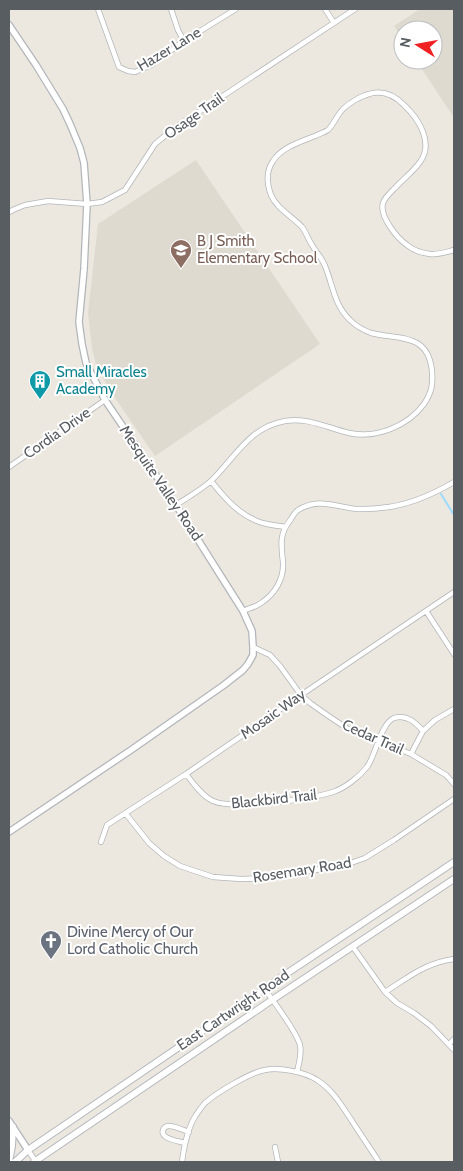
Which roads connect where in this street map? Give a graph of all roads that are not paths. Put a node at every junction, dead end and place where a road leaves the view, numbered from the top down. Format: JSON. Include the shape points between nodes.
{"nodes":[{"id":1,"x":98,"y":9,"type":"edge"},
{"id":2,"x":171,"y":9,"type":"edge"},
{"id":3,"x":236,"y":9,"type":"edge"},
{"id":4,"x":325,"y":9,"type":"edge"},
{"id":5,"x":355,"y":9,"type":"edge"},
{"id":6,"x":334,"y":23,"type":"junction"},
{"id":7,"x":9,"y":25,"type":"edge"},
{"id":8,"x":184,"y":40,"type":"junction"},
{"id":9,"x":87,"y":204,"type":"junction"},
{"id":10,"x":9,"y":212,"type":"edge"},
{"id":11,"x":454,"y":250,"type":"edge"},
{"id":12,"x":105,"y":400,"type":"junction"},
{"id":13,"x":9,"y":467,"type":"edge"},
{"id":14,"x":211,"y":481,"type":"junction"},
{"id":15,"x":454,"y":482,"type":"edge"},
{"id":16,"x":176,"y":504,"type":"junction"},
{"id":17,"x":285,"y":527,"type":"junction"},
{"id":18,"x":454,"y":592,"type":"edge"},
{"id":19,"x":243,"y":610,"type":"junction"},
{"id":20,"x":426,"y":611,"type":"junction"},
{"id":21,"x":253,"y":647,"type":"junction"},
{"id":22,"x":454,"y":654,"type":"edge"},
{"id":23,"x":301,"y":695,"type":"junction"},
{"id":24,"x":454,"y":709,"type":"edge"},
{"id":25,"x":423,"y":731,"type":"junction"},
{"id":26,"x":378,"y":741,"type":"junction"},
{"id":27,"x":411,"y":754,"type":"junction"},
{"id":28,"x":186,"y":774,"type":"junction"},
{"id":29,"x":454,"y":784,"type":"edge"},
{"id":30,"x":454,"y":799,"type":"edge"},
{"id":31,"x":126,"y":814,"type":"junction"},
{"id":32,"x":9,"y":832,"type":"edge"},
{"id":33,"x":101,"y":842,"type":"dead end"},
{"id":34,"x":454,"y":862,"type":"edge"},
{"id":35,"x":454,"y":879,"type":"edge"},
{"id":36,"x":353,"y":947,"type":"junction"},
{"id":37,"x":454,"y":959,"type":"edge"},
{"id":38,"x":265,"y":989,"type":"junction"},
{"id":39,"x":385,"y":992,"type":"junction"},
{"id":40,"x":272,"y":1000,"type":"junction"},
{"id":41,"x":454,"y":1039,"type":"edge"},
{"id":42,"x":449,"y":1044,"type":"junction"},
{"id":43,"x":454,"y":1050,"type":"edge"},
{"id":44,"x":297,"y":1072,"type":"junction"},
{"id":45,"x":9,"y":1121,"type":"edge"},
{"id":46,"x":13,"y":1127,"type":"junction"},
{"id":47,"x":189,"y":1132,"type":"junction"},
{"id":48,"x":185,"y":1143,"type":"junction"},
{"id":49,"x":275,"y":1147,"type":"dead end"},
{"id":50,"x":28,"y":1150,"type":"junction"},
{"id":51,"x":10,"y":1162,"type":"edge"},
{"id":52,"x":15,"y":1162,"type":"edge"},
{"id":53,"x":35,"y":1162,"type":"edge"},
{"id":54,"x":182,"y":1162,"type":"edge"},
{"id":55,"x":278,"y":1162,"type":"edge"},
{"id":56,"x":379,"y":1162,"type":"edge"}],
"edges":[{"from":1,"to":8,"type":"street","name":"Hazer Lane","via":[[119,67],[128,71],[135,72],[150,65]]},
{"from":2,"to":8,"type":"street"},
{"from":3,"to":8,"type":"street","name":"Hazer Lane"},
{"from":4,"to":6,"type":"street"},
{"from":5,"to":6,"type":"street","name":"Osage Trail"},
{"from":6,"to":9,"type":"street","name":"Osage Trail","via":[[173,129],[155,144],[126,190],[102,202]]},
{"from":7,"to":9,"type":"street","name":"Mesquite Valley Road","via":[[70,124],[84,163]]},
{"from":9,"to":10,"type":"street","name":"Osage Trail","via":[[48,202],[25,205]]},
{"from":9,"to":12,"type":"street","name":"Mesquite Valley Road","via":[[80,322],[82,344],[86,363]]},
{"from":11,"to":14,"type":"street","via":[[437,255],[418,252],[400,239],[383,212],[385,199],[421,160],[425,151],[420,125],[402,102],[392,95],[366,94],[344,107],[328,130],[282,151],[268,170],[267,183],[272,197],[302,227],[325,265],[343,312],[359,328],[410,339],[420,345],[428,354],[431,365],[432,391],[408,420],[378,433],[350,433],[307,420],[272,424],[244,443]]},
{"from":12,"to":13,"type":"street","name":"Cordia Drive"},
{"from":12,"to":16,"type":"street","name":"Mesquite Valley Road"},
{"from":14,"to":16,"type":"street"},
{"from":14,"to":17,"type":"street","via":[[247,516],[258,522]]},
{"from":15,"to":17,"type":"street","via":[[426,497],[381,508],[324,503],[307,506],[296,511]]},
{"from":16,"to":19,"type":"street","name":"Mesquite Valley Road"},
{"from":17,"to":19,"type":"street","via":[[281,541],[282,575],[278,586],[260,604]]},
{"from":18,"to":20,"type":"street","name":"Mosaic Way"},
{"from":19,"to":21,"type":"street","name":"Mesquite Valley Road","via":[[252,631]]},
{"from":20,"to":22,"type":"street"},
{"from":20,"to":23,"type":"street","name":"Mosaic Way"},
{"from":21,"to":23,"type":"street","name":"Cedar Trail","via":[[280,666]]},
{"from":21,"to":32,"type":"street","via":[[248,664],[224,685]]},
{"from":23,"to":26,"type":"street","name":"Cedar Trail","via":[[348,729]]},
{"from":23,"to":28,"type":"street","name":"Mosaic Way"},
{"from":24,"to":25,"type":"street"},
{"from":25,"to":26,"type":"street","name":"Blackbird Trail","via":[[411,719],[395,718]]},
{"from":25,"to":27,"type":"street"},
{"from":26,"to":27,"type":"street","name":"Cedar Trail"},
{"from":26,"to":28,"type":"street","name":"Blackbird Trail","via":[[368,766],[351,782],[334,791],[294,800],[222,804],[211,800]]},
{"from":27,"to":29,"type":"street","name":"Cedar Trail","via":[[446,775]]},
{"from":28,"to":31,"type":"street","name":"Mosaic Way"},
{"from":30,"to":31,"type":"street","name":"Rosemary Road","via":[[365,858],[345,865],[268,878],[213,877],[180,866],[149,843]]},
{"from":31,"to":33,"type":"street","name":"Mosaic Way","via":[[107,825]]},
{"from":34,"to":38,"type":"main road","name":"East Cartwright Road"},
{"from":35,"to":36,"type":"main road","name":"East Cartwright Road"},
{"from":36,"to":39,"type":"street"},
{"from":36,"to":40,"type":"main road","name":"East Cartwright Road"},
{"from":37,"to":39,"type":"street","via":[[433,963]]},
{"from":38,"to":40,"type":"street"},
{"from":38,"to":50,"type":"main road","name":"East Cartwright Road"},
{"from":39,"to":42,"type":"street","via":[[414,1012]]},
{"from":40,"to":44,"type":"street","via":[[300,1044]]},
{"from":40,"to":53,"type":"main road","name":"East Cartwright Road"},
{"from":41,"to":42,"type":"street"},
{"from":42,"to":43,"type":"street"},
{"from":44,"to":47,"type":"street","via":[[266,1070],[239,1080],[206,1102]]},
{"from":44,"to":56,"type":"street","via":[[318,1080],[338,1100]]},
{"from":45,"to":46,"type":"street"},
{"from":46,"to":50,"type":"street"},
{"from":46,"to":51,"type":"main road"},
{"from":47,"to":48,"type":"street"},
{"from":47,"to":48,"type":"street","via":[[169,1126],[163,1130],[165,1137]]},
{"from":48,"to":54,"type":"street"},
{"from":49,"to":55,"type":"street"},
{"from":50,"to":52,"type":"main road","name":"East Cartwright Road"},
{"from":50,"to":53,"type":"street"}]}
